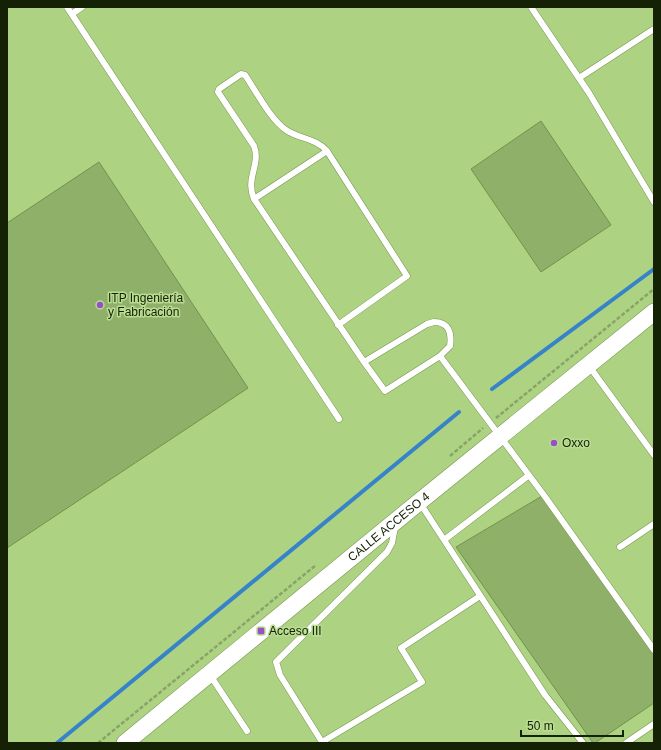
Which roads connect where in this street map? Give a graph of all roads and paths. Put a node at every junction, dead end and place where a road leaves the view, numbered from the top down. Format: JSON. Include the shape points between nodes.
{"nodes":[{"id":1,"x":67,"y":7,"type":"edge"},
{"id":2,"x":82,"y":7,"type":"edge"},
{"id":3,"x":530,"y":7,"type":"edge"},
{"id":4,"x":72,"y":14,"type":"junction"},
{"id":5,"x":654,"y":29,"type":"edge"},
{"id":6,"x":579,"y":78,"type":"junction"},
{"id":7,"x":327,"y":151,"type":"junction"},
{"id":8,"x":254,"y":199,"type":"junction"},
{"id":9,"x":654,"y":202,"type":"edge"},
{"id":10,"x":654,"y":312,"type":"edge"},
{"id":11,"x":338,"y":324,"type":"junction"},
{"id":12,"x":440,"y":356,"type":"junction"},
{"id":13,"x":364,"y":362,"type":"junction"},
{"id":14,"x":589,"y":366,"type":"junction"},
{"id":15,"x":339,"y":419,"type":"dead end"},
{"id":16,"x":500,"y":435,"type":"junction"},
{"id":17,"x":654,"y":455,"type":"edge"},
{"id":18,"x":528,"y":476,"type":"junction"},
{"id":19,"x":419,"y":502,"type":"junction"},
{"id":20,"x":395,"y":521,"type":"junction"},
{"id":21,"x":654,"y":524,"type":"edge"},
{"id":22,"x":444,"y":540,"type":"junction"},
{"id":23,"x":620,"y":547,"type":"dead end"},
{"id":24,"x":480,"y":596,"type":"junction"},
{"id":25,"x":654,"y":650,"type":"edge"},
{"id":26,"x":209,"y":674,"type":"junction"},
{"id":27,"x":654,"y":724,"type":"edge"},
{"id":28,"x":247,"y":731,"type":"dead end"},
{"id":29,"x":125,"y":743,"type":"edge"},
{"id":30,"x":582,"y":743,"type":"edge"},
{"id":31,"x":626,"y":743,"type":"edge"}],
"edges":[{"from":1,"to":4,"type":"lane"},
{"from":2,"to":4,"type":"lane"},
{"from":3,"to":6,"type":"lane"},
{"from":4,"to":15,"type":"lane"},
{"from":5,"to":6,"type":"lane"},
{"from":6,"to":9,"type":"lane"},
{"from":7,"to":8,"type":"lane"},
{"from":7,"to":8,"type":"lane","via":[[319,143],[287,130],[278,122],[245,75],[241,74],[218,92],[257,152],[250,183]]},
{"from":7,"to":11,"type":"lane","via":[[407,276]]},
{"from":8,"to":11,"type":"lane"},
{"from":10,"to":14,"type":"street","name":"CALLE ACCESO 4"},
{"from":11,"to":13,"type":"lane"},
{"from":12,"to":13,"type":"lane","via":[[385,391]]},
{"from":12,"to":13,"type":"lane","via":[[450,346],[450,331],[441,322],[434,322]]},
{"from":12,"to":16,"type":"lane"},
{"from":14,"to":16,"type":"street","name":"CALLE ACCESO 4"},
{"from":14,"to":17,"type":"lane"},
{"from":16,"to":18,"type":"lane"},
{"from":16,"to":19,"type":"street","name":"CALLE ACCESO 4"},
{"from":18,"to":22,"type":"lane"},
{"from":18,"to":25,"type":"lane"},
{"from":19,"to":20,"type":"street","name":"CALLE ACCESO 4"},
{"from":19,"to":22,"type":"lane"},
{"from":20,"to":24,"type":"lane","via":[[392,543],[387,552],[276,662],[280,675],[322,742],[422,682],[401,648]]},
{"from":20,"to":26,"type":"street","name":"CALLE ACCESO 4"},
{"from":21,"to":23,"type":"lane"},
{"from":22,"to":24,"type":"lane"},
{"from":24,"to":30,"type":"lane","via":[[545,695]]},
{"from":26,"to":28,"type":"lane"},
{"from":26,"to":29,"type":"street","name":"CALLE ACCESO 4"},
{"from":27,"to":31,"type":"lane"}]}
